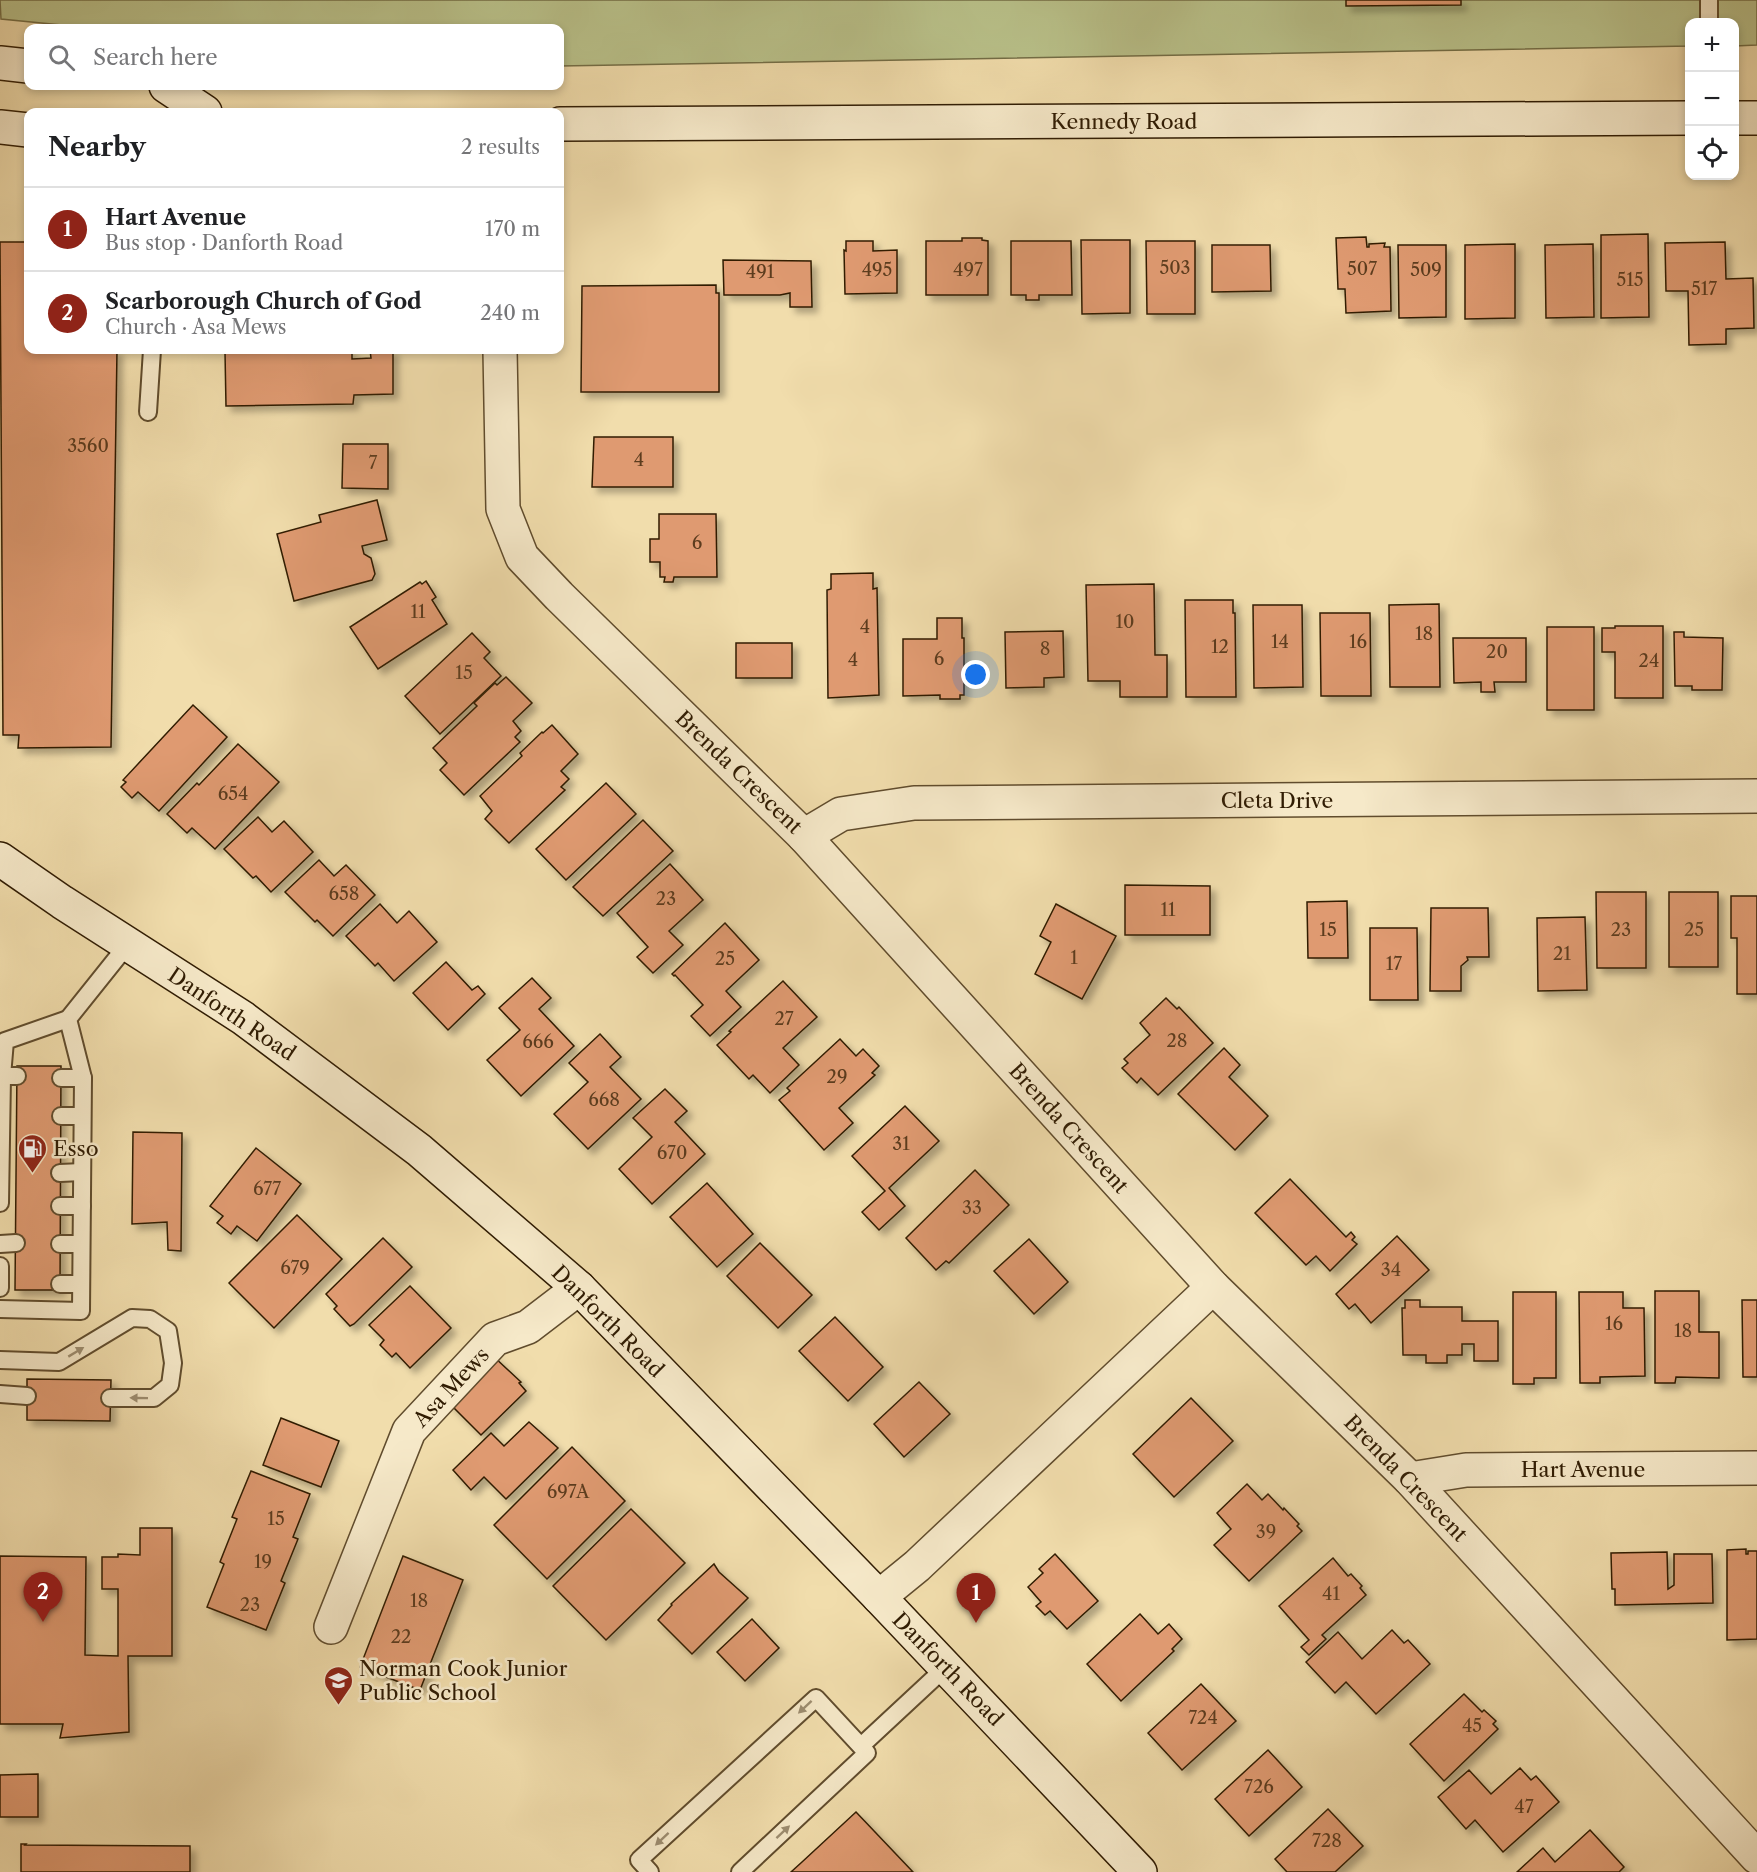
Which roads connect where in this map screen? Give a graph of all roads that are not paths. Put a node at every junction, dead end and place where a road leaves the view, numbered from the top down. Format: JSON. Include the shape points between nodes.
{"nodes":[{"id":1,"x":1709,"y":0,"type":"edge"},
{"id":2,"x":1709,"y":18,"type":"edge"},
{"id":3,"x":0,"y":63,"type":"edge"},
{"id":4,"x":24,"y":66,"type":"edge"},
{"id":5,"x":172,"y":90,"type":"edge"},
{"id":6,"x":200,"y":108,"type":"edge"},
{"id":7,"x":1685,"y":118,"type":"edge"},
{"id":8,"x":1739,"y":118,"type":"edge"},
{"id":9,"x":1757,"y":118,"type":"edge"},
{"id":10,"x":564,"y":124,"type":"edge"},
{"id":11,"x":0,"y":127,"type":"edge"},
{"id":12,"x":24,"y":130,"type":"edge"},
{"id":13,"x":152,"y":354,"type":"edge"},
{"id":14,"x":500,"y":354,"type":"edge"},
{"id":15,"x":148,"y":412,"type":"dead end"},
{"id":16,"x":1757,"y":796,"type":"edge"},
{"id":17,"x":804,"y":836,"type":"junction"},
{"id":18,"x":0,"y":859,"type":"edge"},
{"id":19,"x":128,"y":944,"type":"junction"},
{"id":20,"x":68,"y":1019,"type":"junction"},
{"id":21,"x":61,"y":1078,"type":"dead end"},
{"id":22,"x":83,"y":1078,"type":"junction"},
{"id":23,"x":61,"y":1116,"type":"dead end"},
{"id":24,"x":82,"y":1116,"type":"junction"},
{"id":25,"x":6,"y":1171,"type":"edge"},
{"id":26,"x":82,"y":1172,"type":"junction"},
{"id":27,"x":60,"y":1173,"type":"dead end"},
{"id":28,"x":5,"y":1205,"type":"edge"},
{"id":29,"x":60,"y":1206,"type":"dead end"},
{"id":30,"x":82,"y":1206,"type":"junction"},
{"id":31,"x":60,"y":1244,"type":"dead end"},
{"id":32,"x":81,"y":1244,"type":"junction"},
{"id":33,"x":0,"y":1266,"type":"edge"},
{"id":34,"x":5,"y":1284,"type":"edge"},
{"id":35,"x":60,"y":1284,"type":"dead end"},
{"id":36,"x":81,"y":1284,"type":"junction"},
{"id":37,"x":1213,"y":1287,"type":"junction"},
{"id":38,"x":579,"y":1288,"type":"junction"},
{"id":39,"x":0,"y":1309,"type":"edge"},
{"id":40,"x":0,"y":1360,"type":"edge"},
{"id":41,"x":0,"y":1394,"type":"edge"},
{"id":42,"x":27,"y":1395,"type":"dead end"},
{"id":43,"x":110,"y":1398,"type":"dead end"},
{"id":44,"x":1757,"y":1468,"type":"edge"},
{"id":45,"x":1410,"y":1479,"type":"junction"},
{"id":46,"x":879,"y":1597,"type":"junction"},
{"id":47,"x":331,"y":1627,"type":"dead end"},
{"id":48,"x":946,"y":1667,"type":"junction"},
{"id":49,"x":861,"y":1746,"type":"junction"},
{"id":50,"x":1757,"y":1857,"type":"edge"},
{"id":51,"x":650,"y":1872,"type":"edge"},
{"id":52,"x":740,"y":1872,"type":"edge"},
{"id":53,"x":1140,"y":1872,"type":"edge"}],
"edges":[{"from":1,"to":2,"type":"lane"},
{"from":3,"to":4,"type":"street"},
{"from":5,"to":6,"type":"street"},
{"from":7,"to":10,"type":"street","name":"Kennedy Road"},
{"from":8,"to":9,"type":"street"},
{"from":11,"to":12,"type":"street"},
{"from":13,"to":15,"type":"lane"},
{"from":14,"to":17,"type":"street","name":"Brenda Crescent","via":[[503,509],[522,557]]},
{"from":16,"to":17,"type":"street","name":"Cleta Drive","via":[[914,803],[841,814]]},
{"from":17,"to":37,"type":"street","name":"Brenda Crescent"},
{"from":18,"to":19,"type":"street","name":"Danforth Road"},
{"from":19,"to":20,"type":"lane"},
{"from":19,"to":38,"type":"street","name":"Danforth Road","via":[[243,1018],[419,1150]]},
{"from":20,"to":22,"type":"lane"},
{"from":20,"to":25,"type":"lane","via":[[5,1041],[9,1076]]},
{"from":21,"to":22,"type":"lane"},
{"from":22,"to":24,"type":"lane"},
{"from":23,"to":24,"type":"lane"},
{"from":24,"to":26,"type":"lane"},
{"from":25,"to":28,"type":"lane"},
{"from":26,"to":27,"type":"lane"},
{"from":26,"to":30,"type":"lane"},
{"from":29,"to":30,"type":"lane"},
{"from":30,"to":32,"type":"lane"},
{"from":31,"to":32,"type":"lane"},
{"from":32,"to":36,"type":"lane"},
{"from":33,"to":34,"type":"lane"},
{"from":35,"to":36,"type":"lane"},
{"from":36,"to":39,"type":"lane","via":[[81,1311]]},
{"from":37,"to":45,"type":"street","name":"Brenda Crescent"},
{"from":37,"to":46,"type":"street","via":[[917,1566]]},
{"from":38,"to":46,"type":"street","name":"Danforth Road"},
{"from":38,"to":47,"type":"street","name":"Asa Mews","via":[[528,1327],[495,1339],[409,1431]]},
{"from":40,"to":43,"type":"lane","one_way":true,"via":[[59,1362],[132,1318],[150,1319],[168,1331],[173,1363],[170,1385],[154,1398]]},
{"from":41,"to":42,"type":"lane"},
{"from":44,"to":45,"type":"street","name":"Hart Avenue","via":[[1466,1470]]},
{"from":45,"to":50,"type":"street","name":"Brenda Crescent"},
{"from":46,"to":48,"type":"street","name":"Danforth Road"},
{"from":48,"to":49,"type":"lane"},
{"from":48,"to":53,"type":"street","name":"Danforth Road"},
{"from":49,"to":51,"type":"lane","one_way":true,"via":[[816,1698],[639,1860]]},
{"from":52,"to":49,"type":"lane","one_way":true,"via":[[867,1753]]}]}
